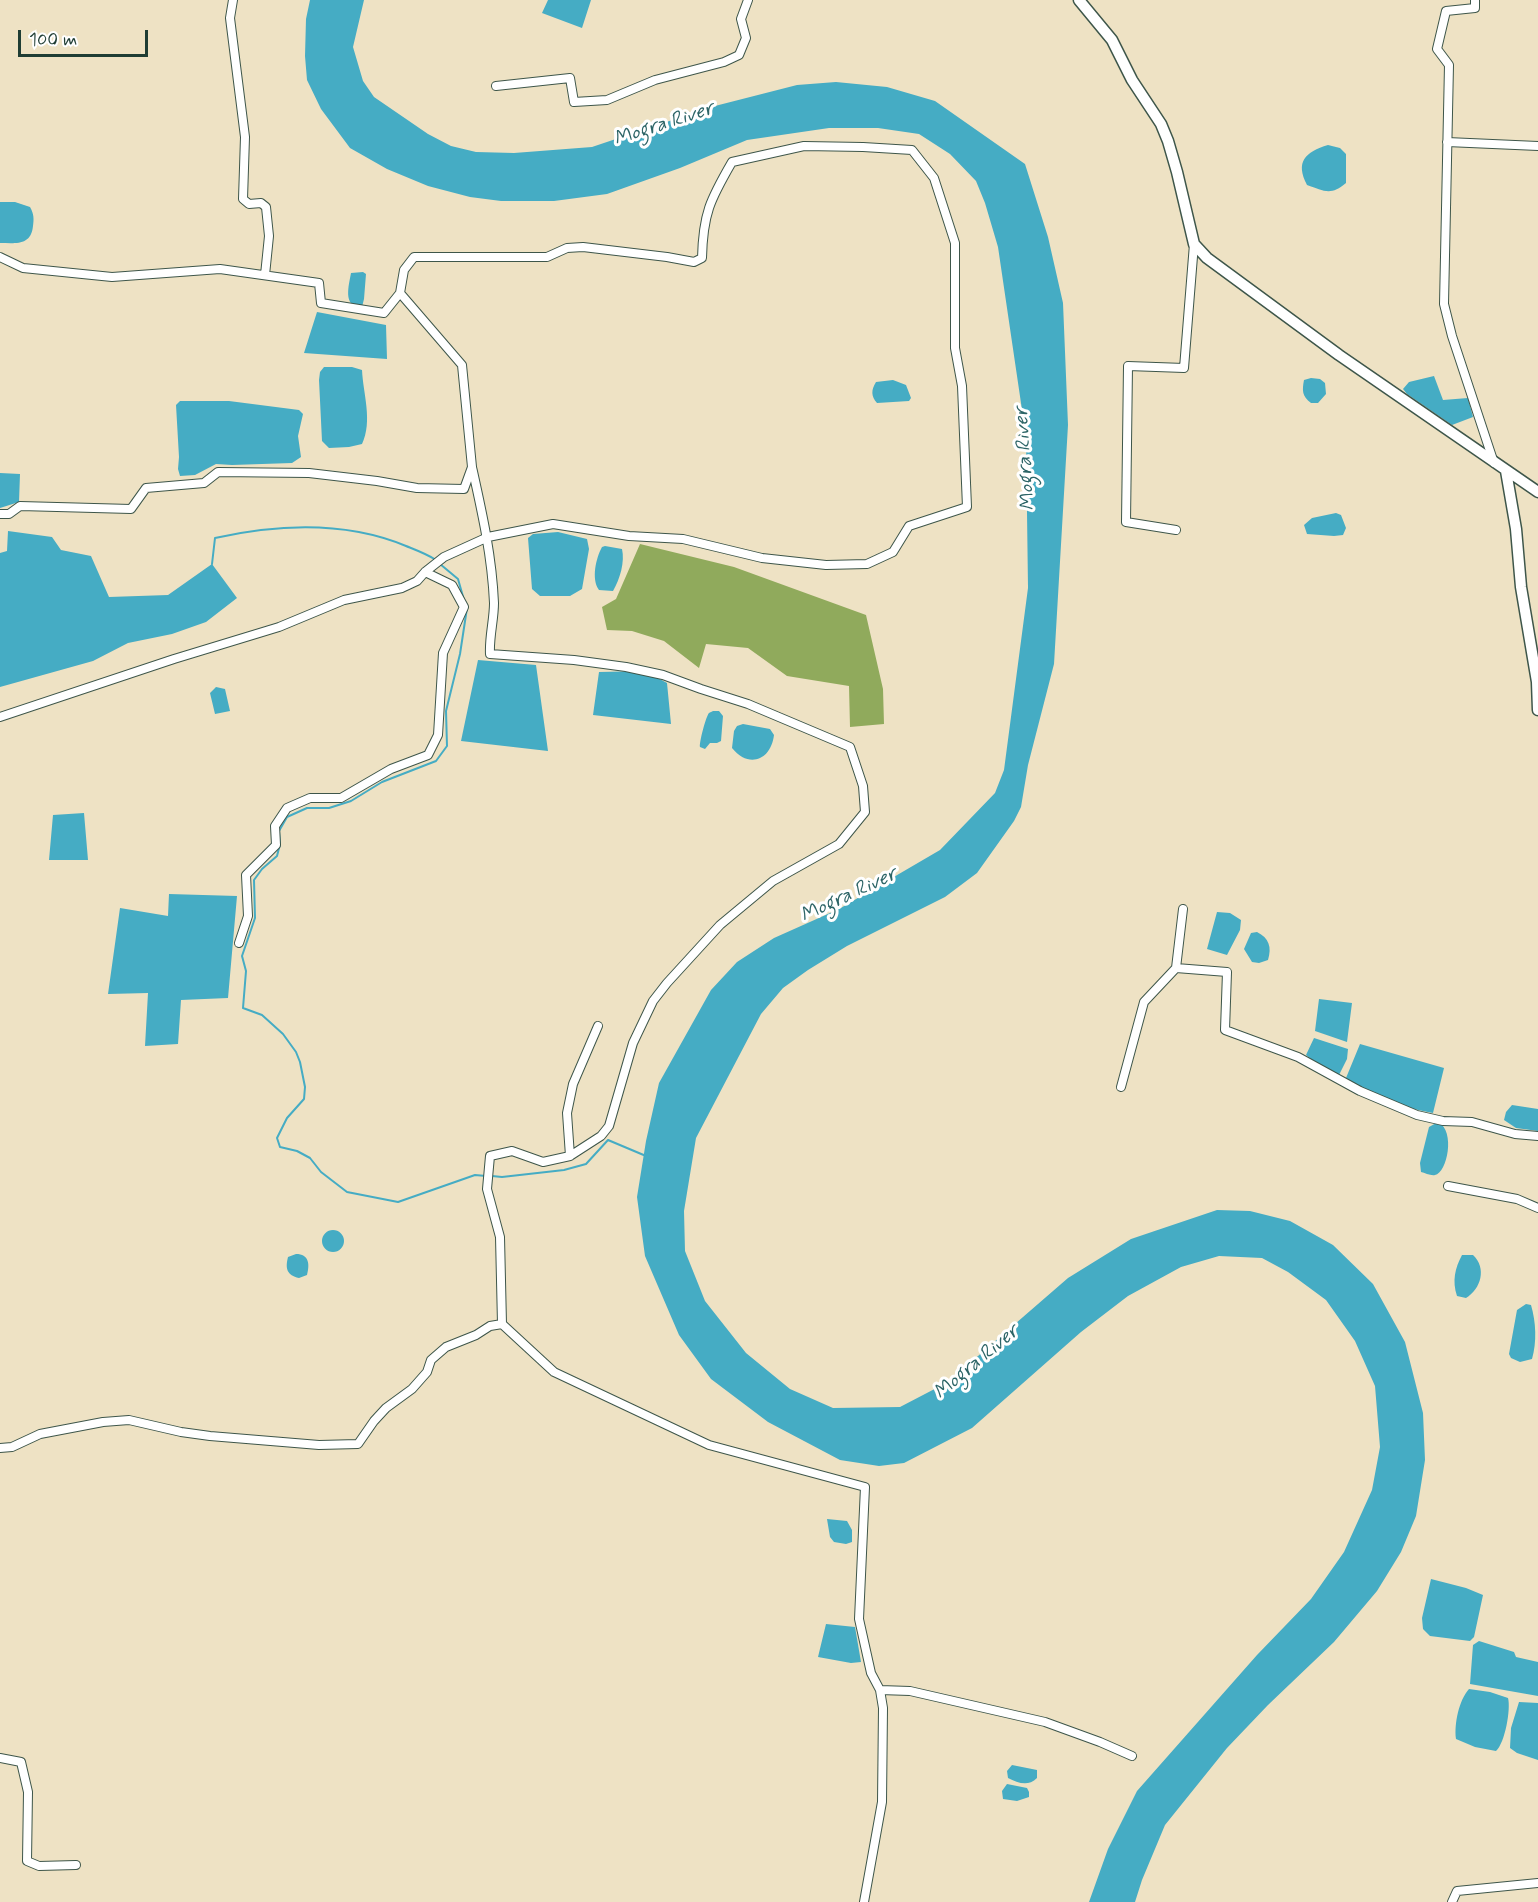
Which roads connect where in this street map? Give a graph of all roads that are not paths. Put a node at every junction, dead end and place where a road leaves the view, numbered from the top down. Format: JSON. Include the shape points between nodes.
{"nodes":[{"id":1,"x":233,"y":0,"type":"edge"},
{"id":2,"x":748,"y":0,"type":"edge"},
{"id":3,"x":1079,"y":0,"type":"edge"},
{"id":4,"x":1475,"y":0,"type":"edge"},
{"id":5,"x":496,"y":86,"type":"dead end"},
{"id":6,"x":1448,"y":142,"type":"junction"},
{"id":7,"x":1538,"y":146,"type":"edge"},
{"id":8,"x":1194,"y":244,"type":"junction"},
{"id":9,"x":0,"y":256,"type":"edge"},
{"id":10,"x":266,"y":275,"type":"junction"},
{"id":11,"x":400,"y":293,"type":"junction"},
{"id":12,"x":1494,"y":463,"type":"junction"},
{"id":13,"x":472,"y":467,"type":"junction"},
{"id":14,"x":1506,"y":471,"type":"junction"},
{"id":15,"x":1538,"y":492,"type":"edge"},
{"id":16,"x":0,"y":514,"type":"edge"},
{"id":17,"x":1176,"y":530,"type":"dead end"},
{"id":18,"x":488,"y":537,"type":"junction"},
{"id":19,"x":425,"y":572,"type":"junction"},
{"id":20,"x":1538,"y":710,"type":"edge"},
{"id":21,"x":0,"y":717,"type":"edge"},
{"id":22,"x":1183,"y":909,"type":"dead end"},
{"id":23,"x":239,"y":943,"type":"dead end"},
{"id":24,"x":1176,"y":968,"type":"junction"},
{"id":25,"x":598,"y":1026,"type":"dead end"},
{"id":26,"x":1121,"y":1087,"type":"dead end"},
{"id":27,"x":1538,"y":1136,"type":"edge"},
{"id":28,"x":570,"y":1156,"type":"junction"},
{"id":29,"x":1448,"y":1186,"type":"dead end"},
{"id":30,"x":1538,"y":1208,"type":"edge"},
{"id":31,"x":502,"y":1324,"type":"junction"},
{"id":32,"x":0,"y":1448,"type":"edge"},
{"id":33,"x":880,"y":1690,"type":"junction"},
{"id":34,"x":1132,"y":1756,"type":"dead end"},
{"id":35,"x":0,"y":1758,"type":"edge"},
{"id":36,"x":76,"y":1865,"type":"dead end"},
{"id":37,"x":1538,"y":1883,"type":"edge"},
{"id":38,"x":864,"y":1902,"type":"edge"},
{"id":39,"x":1452,"y":1902,"type":"edge"}],
"edges":[{"from":1,"to":10,"type":"street","via":[[230,18],[245,137],[243,199],[266,207]]},
{"from":2,"to":5,"type":"street","via":[[741,19],[746,38],[739,55],[724,62],[655,80],[607,100],[574,102],[570,78]]},
{"from":3,"to":8,"type":"street","via":[[1112,40],[1161,124]]},
{"from":4,"to":6,"type":"street","via":[[1475,8],[1446,11],[1437,49],[1449,65]]},
{"from":6,"to":7,"type":"street"},
{"from":6,"to":12,"type":"street","via":[[1444,304]]},
{"from":8,"to":12,"type":"street","via":[[1207,258],[1329,348]]},
{"from":8,"to":17,"type":"street","via":[[1184,368],[1128,366],[1126,522]]},
{"from":9,"to":10,"type":"street","via":[[23,268],[112,277],[220,269]]},
{"from":10,"to":11,"type":"street","via":[[319,283],[321,303],[350,309],[384,313]]},
{"from":11,"to":13,"type":"street","via":[[462,365]]},
{"from":11,"to":18,"type":"street","via":[[404,270],[414,257],[547,257],[567,248],[583,247],[694,262],[702,258],[703,229],[711,198],[732,162],[804,146],[912,150],[934,178],[955,243],[955,348],[962,386],[967,507],[909,526],[893,552],[867,564],[826,566],[762,558],[683,539],[629,536],[553,524]]},
{"from":12,"to":14,"type":"street"},
{"from":13,"to":16,"type":"street","via":[[464,489],[417,488],[309,473],[218,472],[204,483],[146,488],[131,509],[20,506],[9,514]]},
{"from":13,"to":18,"type":"street"},
{"from":14,"to":15,"type":"street"},
{"from":14,"to":20,"type":"street"},
{"from":18,"to":19,"type":"street","via":[[444,557]]},
{"from":18,"to":28,"type":"street","via":[[494,606],[490,654],[626,667],[663,675],[748,704],[850,747],[863,786],[864,812],[839,844],[773,881],[720,925],[667,983],[633,1043],[609,1126],[601,1136]]},
{"from":19,"to":21,"type":"street","via":[[402,588],[345,600],[279,627]]},
{"from":19,"to":23,"type":"street","via":[[452,585],[464,607],[443,653],[438,735],[428,755],[340,798],[310,798],[287,808],[275,826],[276,845],[246,875],[248,916]]},
{"from":22,"to":24,"type":"street"},
{"from":24,"to":26,"type":"street","via":[[1144,1002]]},
{"from":24,"to":27,"type":"street","via":[[1227,972],[1225,1030],[1298,1057],[1360,1092],[1417,1115]]},
{"from":25,"to":28,"type":"street","via":[[573,1084],[567,1113]]},
{"from":28,"to":31,"type":"street","via":[[543,1162],[512,1152],[490,1156],[487,1189],[500,1237]]},
{"from":29,"to":30,"type":"street","via":[[1517,1199]]},
{"from":31,"to":32,"type":"street","via":[[446,1347],[431,1360],[427,1372],[412,1389],[374,1421],[358,1444],[319,1445],[210,1436],[129,1420],[40,1434]]},
{"from":31,"to":33,"type":"street","via":[[554,1372],[709,1445],[864,1486],[859,1618],[871,1673]]},
{"from":33,"to":34,"type":"street","via":[[910,1691],[1045,1722]]},
{"from":33,"to":38,"type":"street","via":[[882,1802]]},
{"from":35,"to":36,"type":"street","via":[[21,1762],[28,1792],[27,1861],[39,1866]]},
{"from":37,"to":39,"type":"street","via":[[1458,1891]]}]}
